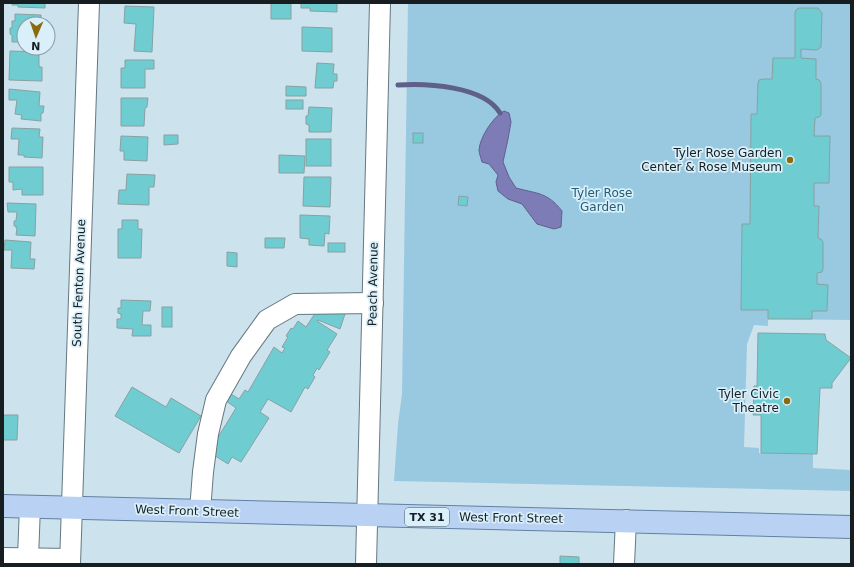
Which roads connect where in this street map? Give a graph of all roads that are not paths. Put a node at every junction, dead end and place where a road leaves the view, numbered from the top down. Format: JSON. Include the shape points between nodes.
{"nodes":[{"id":1,"x":89,"y":3,"type":"edge"},
{"id":2,"x":380,"y":3,"type":"edge"},
{"id":3,"x":373,"y":303,"type":"junction"},
{"id":4,"x":3,"y":506,"type":"edge"},
{"id":5,"x":30,"y":506,"type":"junction"},
{"id":6,"x":72,"y":507,"type":"junction"},
{"id":7,"x":200,"y":511,"type":"junction"},
{"id":8,"x":368,"y":516,"type":"junction"},
{"id":9,"x":626,"y":520,"type":"junction"},
{"id":10,"x":851,"y":527,"type":"edge"},
{"id":11,"x":3,"y":558,"type":"edge"},
{"id":12,"x":28,"y":558,"type":"junction"},
{"id":13,"x":70,"y":562,"type":"edge"},
{"id":14,"x":366,"y":564,"type":"edge"},
{"id":15,"x":624,"y":564,"type":"edge"}],
"edges":[{"from":1,"to":6,"type":"street","name":"South Fenton Avenue"},
{"from":2,"to":3,"type":"street","name":"Peach Avenue"},
{"from":3,"to":7,"type":"street","via":[[295,304],[266,320],[240,356],[216,400],[208,434]]},
{"from":3,"to":8,"type":"street","name":"Peach Avenue"},
{"from":4,"to":5,"type":"main road","name":"West Front Street","number":"TX 31"},
{"from":5,"to":6,"type":"main road","name":"West Front Street","number":"TX 31"},
{"from":5,"to":12,"type":"street"},
{"from":6,"to":7,"type":"main road","name":"West Front Street","number":"TX 31"},
{"from":6,"to":13,"type":"street","name":"South Fenton Avenue"},
{"from":7,"to":8,"type":"main road","name":"West Front Street","number":"TX 31"},
{"from":8,"to":9,"type":"main road","name":"West Front Street","number":"TX 31"},
{"from":8,"to":14,"type":"street","name":"Peach Avenue"},
{"from":9,"to":10,"type":"main road","name":"West Front Street","number":"TX 31"},
{"from":9,"to":15,"type":"street"},
{"from":11,"to":12,"type":"street"},
{"from":12,"to":13,"type":"street"}]}
